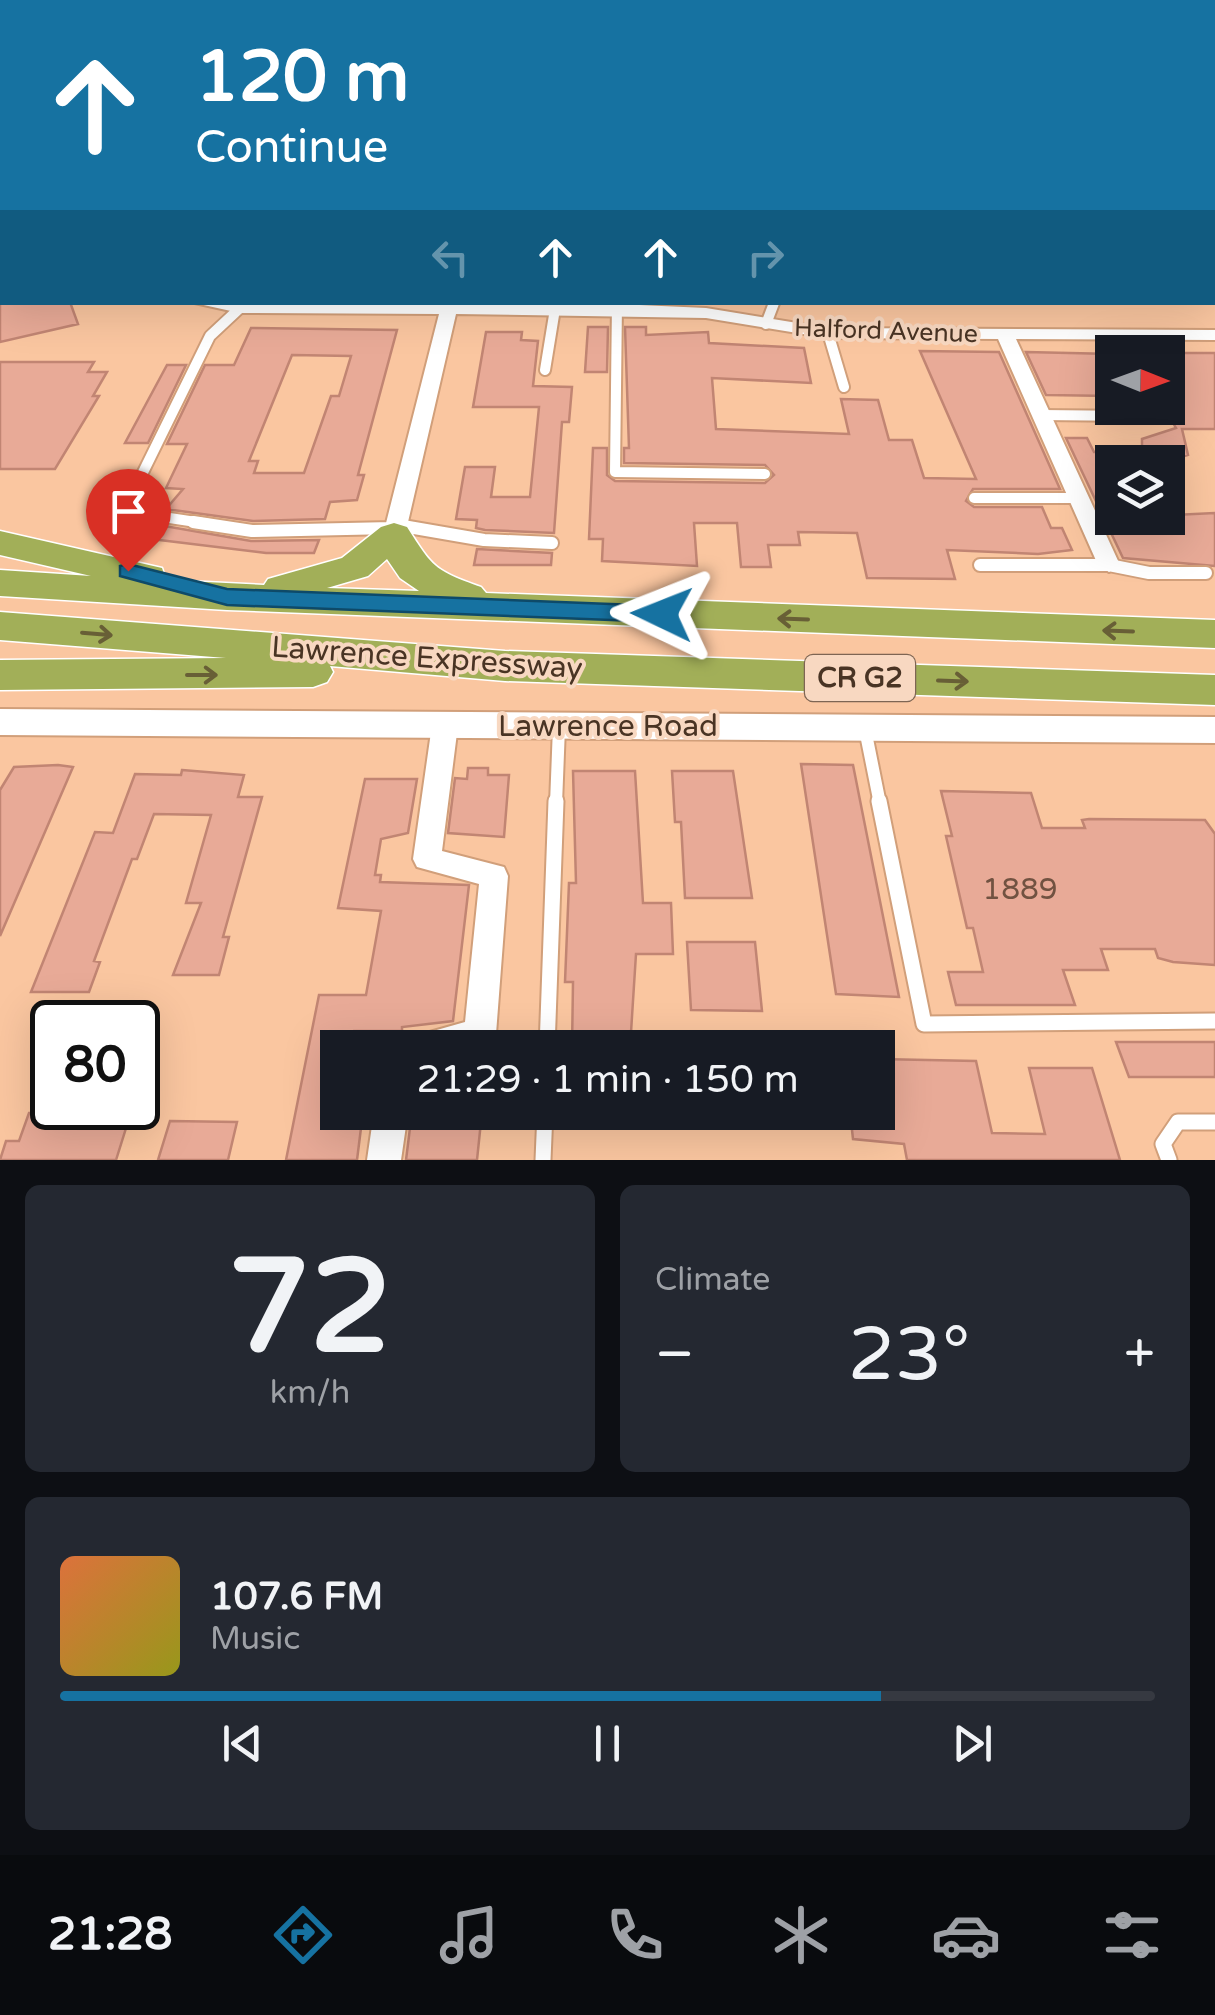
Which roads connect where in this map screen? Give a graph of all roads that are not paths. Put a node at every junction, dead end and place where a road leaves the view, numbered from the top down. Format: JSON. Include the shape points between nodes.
{"nodes":[{"id":1,"x":219,"y":305,"type":"edge"},
{"id":2,"x":773,"y":305,"type":"edge"},
{"id":3,"x":617,"y":306,"type":"edge"},
{"id":4,"x":240,"y":308,"type":"junction"},
{"id":5,"x":449,"y":308,"type":"junction"},
{"id":6,"x":707,"y":308,"type":"edge"},
{"id":7,"x":554,"y":309,"type":"junction"},
{"id":8,"x":766,"y":324,"type":"junction"},
{"id":9,"x":828,"y":333,"type":"junction"},
{"id":10,"x":1005,"y":335,"type":"junction"},
{"id":11,"x":1215,"y":336,"type":"edge"},
{"id":12,"x":546,"y":370,"type":"dead end"},
{"id":13,"x":844,"y":388,"type":"dead end"},
{"id":14,"x":1041,"y":415,"type":"junction"},
{"id":15,"x":1095,"y":416,"type":"edge"},
{"id":16,"x":765,"y":474,"type":"dead end"},
{"id":17,"x":974,"y":498,"type":"dead end"},
{"id":18,"x":1079,"y":498,"type":"junction"},
{"id":19,"x":396,"y":529,"type":"junction"},
{"id":20,"x":0,"y":543,"type":"edge"},
{"id":21,"x":552,"y":543,"type":"dead end"},
{"id":22,"x":980,"y":565,"type":"dead end"},
{"id":23,"x":1109,"y":565,"type":"junction"},
{"id":24,"x":1206,"y":573,"type":"dead end"},
{"id":25,"x":0,"y":584,"type":"edge"},
{"id":26,"x":227,"y":597,"type":"junction"},
{"id":27,"x":504,"y":608,"type":"junction"},
{"id":28,"x":0,"y":626,"type":"edge"},
{"id":29,"x":1215,"y":634,"type":"edge"},
{"id":30,"x":506,"y":666,"type":"junction"},
{"id":31,"x":0,"y":674,"type":"edge"},
{"id":32,"x":1215,"y":690,"type":"edge"},
{"id":33,"x":0,"y":722,"type":"edge"},
{"id":34,"x":446,"y":725,"type":"junction"},
{"id":35,"x":560,"y":727,"type":"junction"},
{"id":36,"x":866,"y":729,"type":"junction"},
{"id":37,"x":1215,"y":730,"type":"edge"},
{"id":38,"x":1215,"y":1021,"type":"edge"},
{"id":39,"x":480,"y":1030,"type":"edge"},
{"id":40,"x":547,"y":1030,"type":"edge"},
{"id":41,"x":1215,"y":1122,"type":"edge"},
{"id":42,"x":388,"y":1130,"type":"edge"},
{"id":43,"x":544,"y":1130,"type":"edge"},
{"id":44,"x":384,"y":1160,"type":"edge"},
{"id":45,"x":543,"y":1160,"type":"edge"},
{"id":46,"x":1169,"y":1160,"type":"edge"}],
"edges":[{"from":1,"to":4,"type":"street","name":"Halford Avenue"},
{"from":2,"to":8,"type":"lane"},
{"from":3,"to":6,"type":"street","name":"Halford Avenue"},
{"from":3,"to":7,"type":"street","name":"Halford Avenue"},
{"from":3,"to":16,"type":"lane","via":[[615,472]]},
{"from":4,"to":5,"type":"street","name":"Halford Avenue"},
{"from":4,"to":19,"type":"lane","via":[[210,336],[124,511],[252,532]]},
{"from":5,"to":7,"type":"street","name":"Halford Avenue"},
{"from":5,"to":19,"type":"street"},
{"from":6,"to":8,"type":"street","name":"Halford Avenue"},
{"from":7,"to":12,"type":"lane"},
{"from":8,"to":9,"type":"street","name":"Halford Avenue"},
{"from":9,"to":10,"type":"street","name":"Halford Avenue"},
{"from":9,"to":13,"type":"lane"},
{"from":10,"to":11,"type":"street","name":"Halford Avenue"},
{"from":10,"to":14,"type":"street"},
{"from":14,"to":15,"type":"lane"},
{"from":14,"to":18,"type":"street"},
{"from":17,"to":18,"type":"lane"},
{"from":18,"to":23,"type":"street"},
{"from":19,"to":21,"type":"lane"},
{"from":19,"to":26,"type":"highway","via":[[355,567]]},
{"from":19,"to":27,"type":"highway","via":[[403,560],[423,580]]},
{"from":20,"to":26,"type":"highway"},
{"from":22,"to":23,"type":"lane"},
{"from":23,"to":24,"type":"lane"},
{"from":25,"to":26,"type":"highway","name":"Lawrence Expressway","number":"CR G2"},
{"from":26,"to":27,"type":"highway","name":"Lawrence Expressway","number":"CR G2"},
{"from":29,"to":27,"type":"highway","name":"Lawrence Expressway","number":"CR G2","one_way":true},
{"from":28,"to":30,"type":"highway","name":"Lawrence Expressway","number":"CR G2","one_way":true},
{"from":31,"to":30,"type":"highway","one_way":true},
{"from":30,"to":32,"type":"highway","name":"Lawrence Expressway","number":"CR G2","one_way":true},
{"from":33,"to":34,"type":"street","name":"Lawrence Road"},
{"from":34,"to":35,"type":"street","name":"Lawrence Road"},
{"from":34,"to":39,"type":"street","via":[[427,858],[494,876]]},
{"from":35,"to":36,"type":"street","name":"Lawrence Road"},
{"from":35,"to":40,"type":"lane"},
{"from":36,"to":37,"type":"street","name":"Lawrence Road"},
{"from":36,"to":38,"type":"lane","via":[[924,1024]]},
{"from":41,"to":46,"type":"lane","via":[[1178,1122],[1163,1144]]},
{"from":42,"to":44,"type":"street"},
{"from":43,"to":45,"type":"lane"}]}
